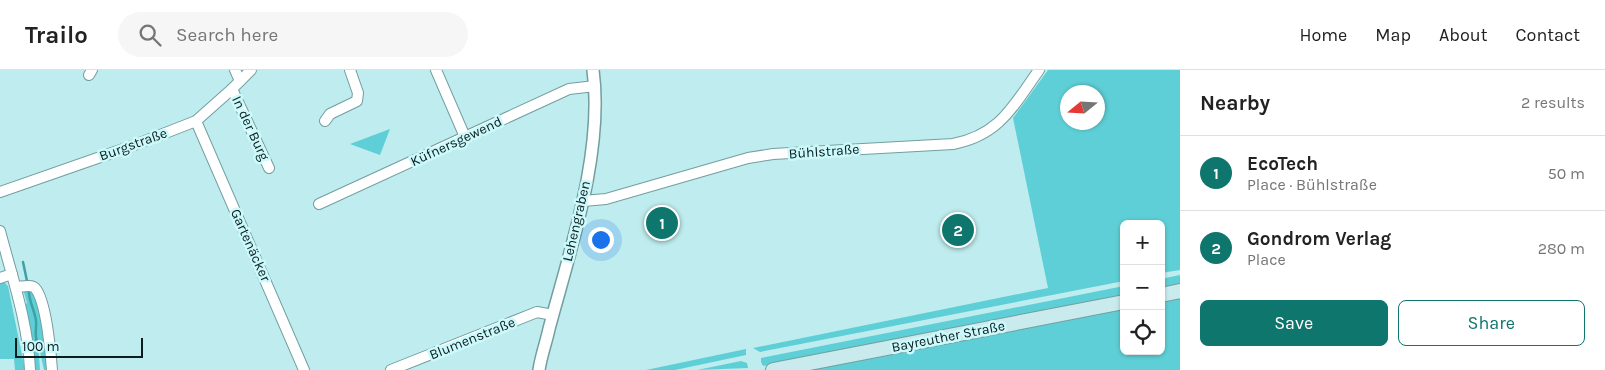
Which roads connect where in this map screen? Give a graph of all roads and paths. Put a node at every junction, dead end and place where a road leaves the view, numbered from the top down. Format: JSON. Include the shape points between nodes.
{"nodes":[{"id":1,"x":235,"y":70,"type":"edge"},
{"id":2,"x":251,"y":70,"type":"edge"},
{"id":3,"x":350,"y":70,"type":"edge"},
{"id":4,"x":436,"y":70,"type":"edge"},
{"id":5,"x":593,"y":70,"type":"edge"},
{"id":6,"x":1039,"y":70,"type":"edge"},
{"id":7,"x":240,"y":80,"type":"junction"},
{"id":8,"x":595,"y":86,"type":"junction"},
{"id":9,"x":232,"y":89,"type":"junction"},
{"id":10,"x":196,"y":121,"type":"junction"},
{"id":11,"x":325,"y":121,"type":"dead end"},
{"id":12,"x":465,"y":137,"type":"junction"},
{"id":13,"x":269,"y":168,"type":"dead end"},
{"id":14,"x":0,"y":192,"type":"edge"},
{"id":15,"x":583,"y":201,"type":"junction"},
{"id":16,"x":319,"y":204,"type":"dead end"},
{"id":17,"x":0,"y":231,"type":"edge"},
{"id":18,"x":12,"y":274,"type":"junction"},
{"id":19,"x":0,"y":278,"type":"edge"},
{"id":20,"x":16,"y":287,"type":"junction"},
{"id":21,"x":1180,"y":291,"type":"edge"},
{"id":22,"x":1165,"y":294,"type":"edge"},
{"id":23,"x":1120,"y":303,"type":"edge"},
{"id":24,"x":553,"y":315,"type":"junction"},
{"id":25,"x":30,"y":370,"type":"edge"},
{"id":26,"x":52,"y":370,"type":"edge"},
{"id":27,"x":304,"y":370,"type":"edge"},
{"id":28,"x":391,"y":370,"type":"edge"},
{"id":29,"x":539,"y":370,"type":"edge"},
{"id":30,"x":773,"y":370,"type":"edge"}],
"edges":[{"from":1,"to":7,"type":"street"},
{"from":2,"to":7,"type":"street","name":"Burgstraße"},
{"from":3,"to":11,"type":"street","via":[[358,93],[356,101],[330,114]]},
{"from":4,"to":12,"type":"street"},
{"from":5,"to":8,"type":"street","name":"Lehengraben"},
{"from":6,"to":15,"type":"street","name":"Bühlstraße","via":[[1002,120],[985,133],[964,142],[773,154],[748,158],[606,199]]},
{"from":7,"to":9,"type":"street","name":"Burgstraße"},
{"from":8,"to":12,"type":"street","name":"Küfnersgewend","via":[[569,89]]},
{"from":8,"to":15,"type":"street","name":"Lehengraben","via":[[594,122]]},
{"from":9,"to":10,"type":"street","name":"Burgstraße"},
{"from":9,"to":13,"type":"street","name":"In der Burg"},
{"from":10,"to":14,"type":"street","name":"Burgstraße"},
{"from":10,"to":27,"type":"street","name":"Gartenäcker"},
{"from":12,"to":16,"type":"street","name":"Küfnersgewend"},
{"from":15,"to":24,"type":"street","name":"Lehengraben"},
{"from":17,"to":18,"type":"street"},
{"from":18,"to":19,"type":"street"},
{"from":18,"to":20,"type":"street"},
{"from":20,"to":25,"type":"street"},
{"from":20,"to":26,"type":"street","via":[[31,286],[37,293],[45,315]]},
{"from":21,"to":22,"type":"main road"},
{"from":23,"to":30,"type":"main road","name":"Bayreuther Straße"},
{"from":24,"to":28,"type":"street","name":"Blumenstraße","via":[[537,312]]},
{"from":24,"to":29,"type":"street","name":"Lehengraben"}]}
